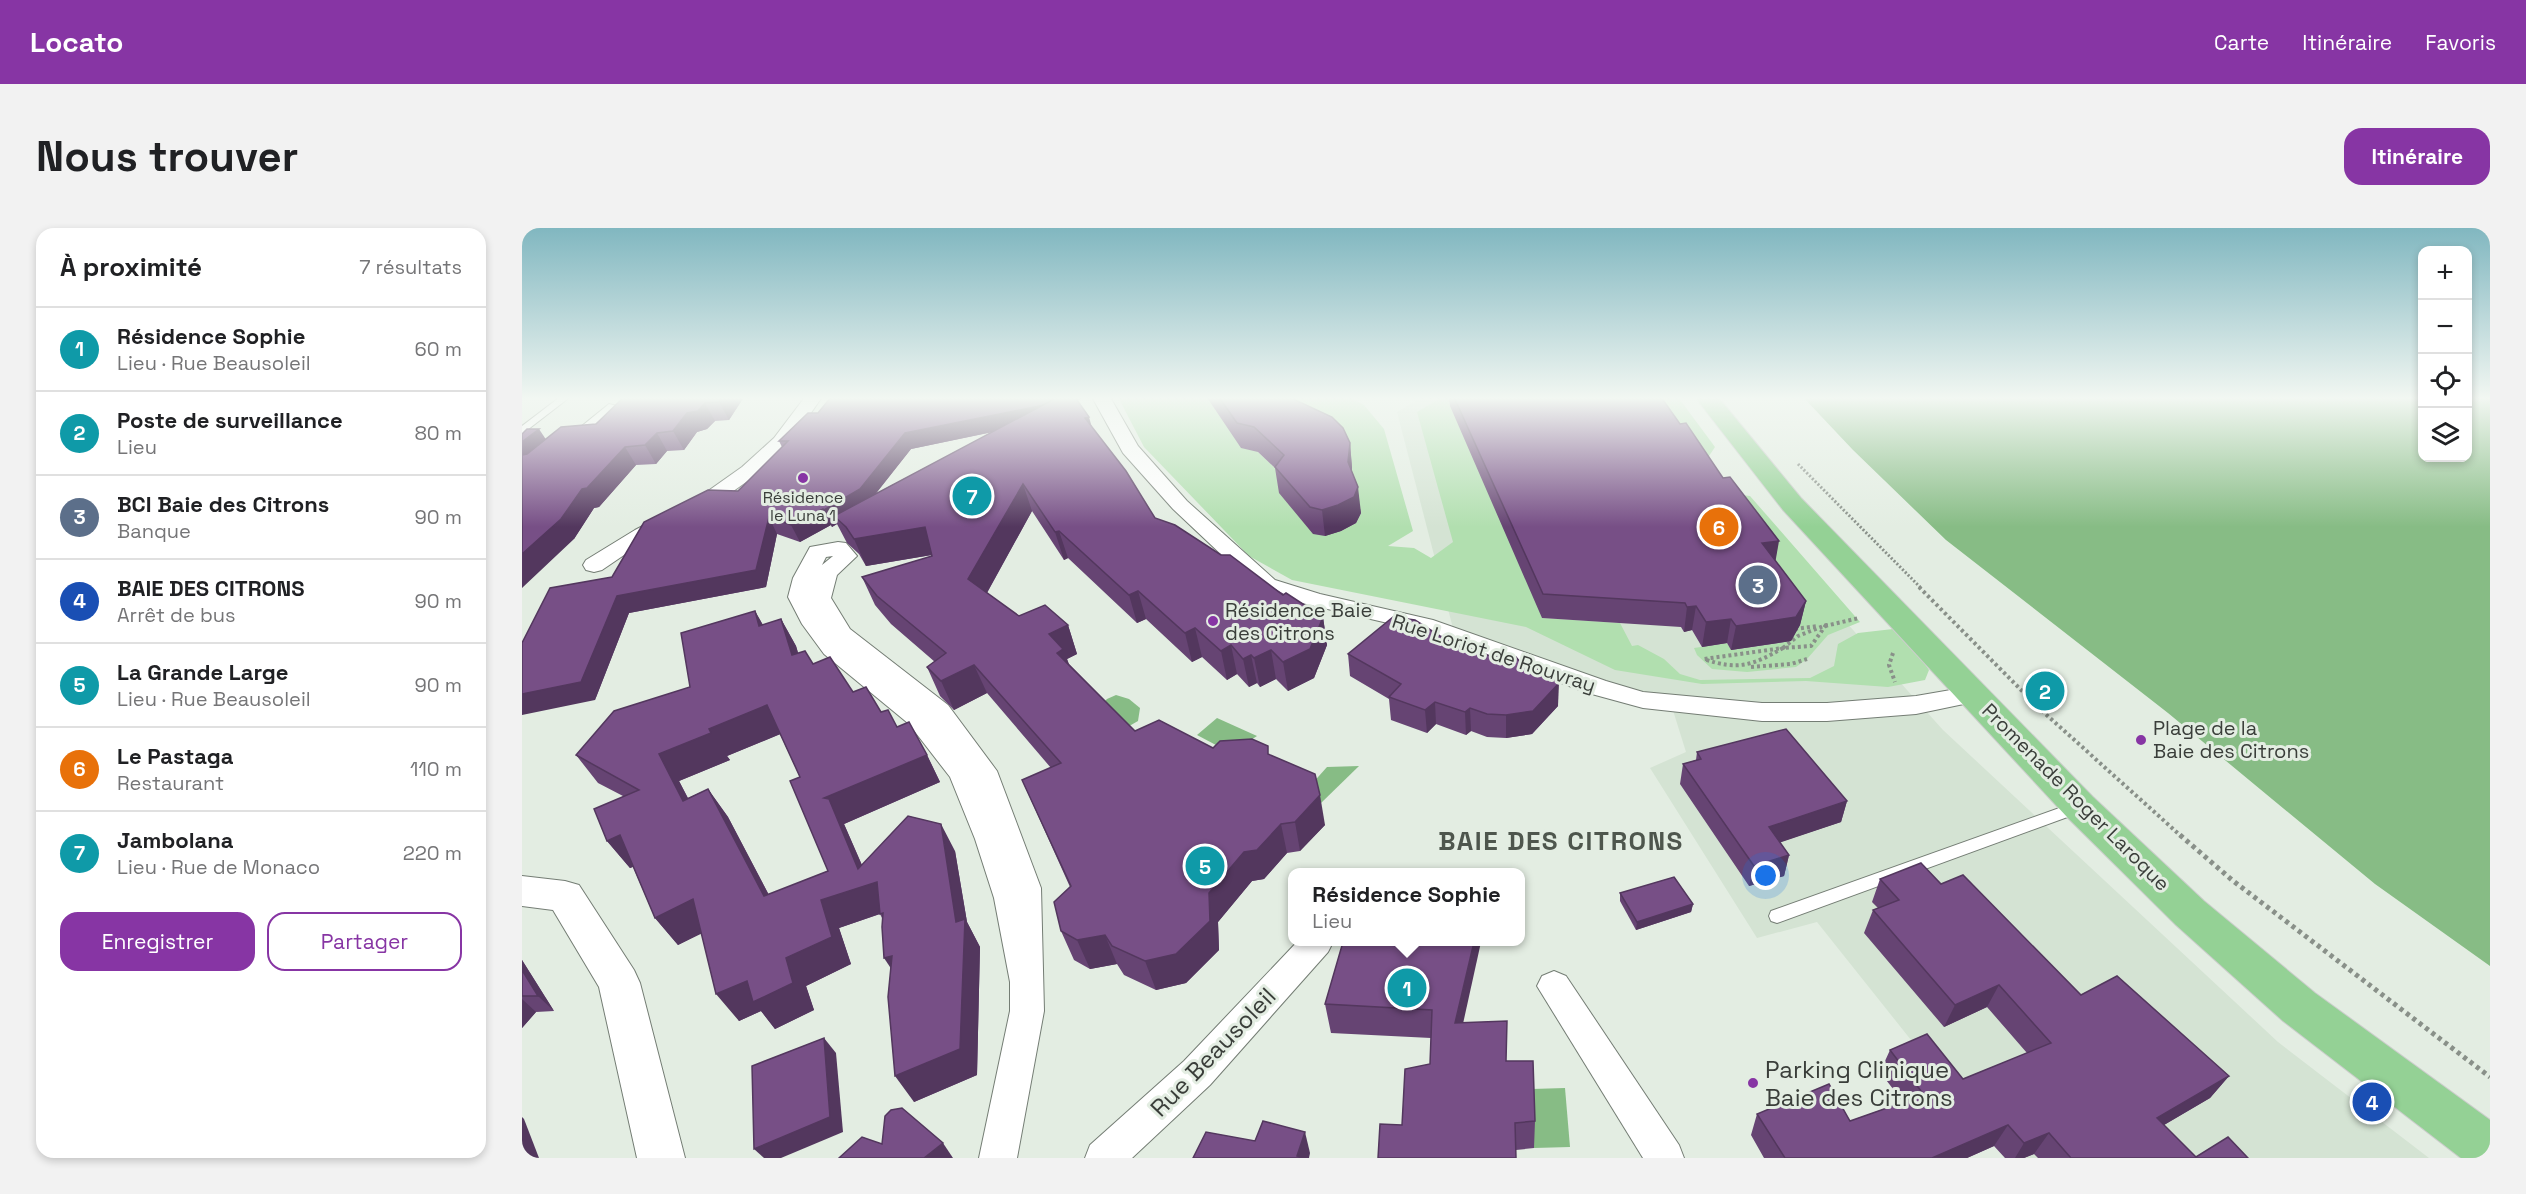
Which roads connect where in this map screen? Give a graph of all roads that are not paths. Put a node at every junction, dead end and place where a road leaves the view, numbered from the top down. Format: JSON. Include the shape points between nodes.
{"nodes":[{"id":1,"x":782,"y":440,"type":"edge"},
{"id":2,"x":1125,"y":440,"type":"edge"},
{"id":3,"x":1741,"y":440,"type":"edge"},
{"id":4,"x":848,"y":530,"type":"edge"},
{"id":5,"x":594,"y":565,"type":"dead end"},
{"id":6,"x":1974,"y":694,"type":"junction"},
{"id":7,"x":2080,"y":807,"type":"junction"},
{"id":8,"x":522,"y":891,"type":"edge"},
{"id":9,"x":1777,"y":916,"type":"dead end"},
{"id":10,"x":1313,"y":946,"type":"edge"},
{"id":11,"x":1554,"y":986,"type":"dead end"},
{"id":12,"x":2490,"y":1150,"type":"edge"},
{"id":13,"x":661,"y":1158,"type":"edge"},
{"id":14,"x":998,"y":1158,"type":"edge"},
{"id":15,"x":1104,"y":1158,"type":"edge"},
{"id":16,"x":1665,"y":1158,"type":"edge"}],
"edges":[{"from":1,"to":5,"type":"street","via":[[749,471],[708,500],[642,534]]},
{"from":2,"to":6,"type":"street","name":"Rue Loriot de Rouvray","via":[[1180,505],[1267,585],[1425,626],[1597,687],[1643,700],[1762,712],[1916,705]]},
{"from":3,"to":6,"type":"main road","name":"Promenade Roger Laroque","via":[[1792,504]]},
{"from":4,"to":14,"type":"street","via":[[818,552],[838,548],[846,556],[826,573],[820,598],[841,634],[939,711],[987,778],[1026,888],[1027,1011]]},
{"from":6,"to":7,"type":"main road","name":"Promenade Roger Laroque"},
{"from":7,"to":9,"type":"lane"},
{"from":7,"to":12,"type":"main road","name":"Promenade Roger Laroque","via":[[2190,913],[2299,1006]]},
{"from":8,"to":13,"type":"street","via":[[565,896],[619,982]]},
{"from":10,"to":15,"type":"street","name":"Rue Beausoleil","via":[[1197,1073]]},
{"from":11,"to":16,"type":"street"}]}
